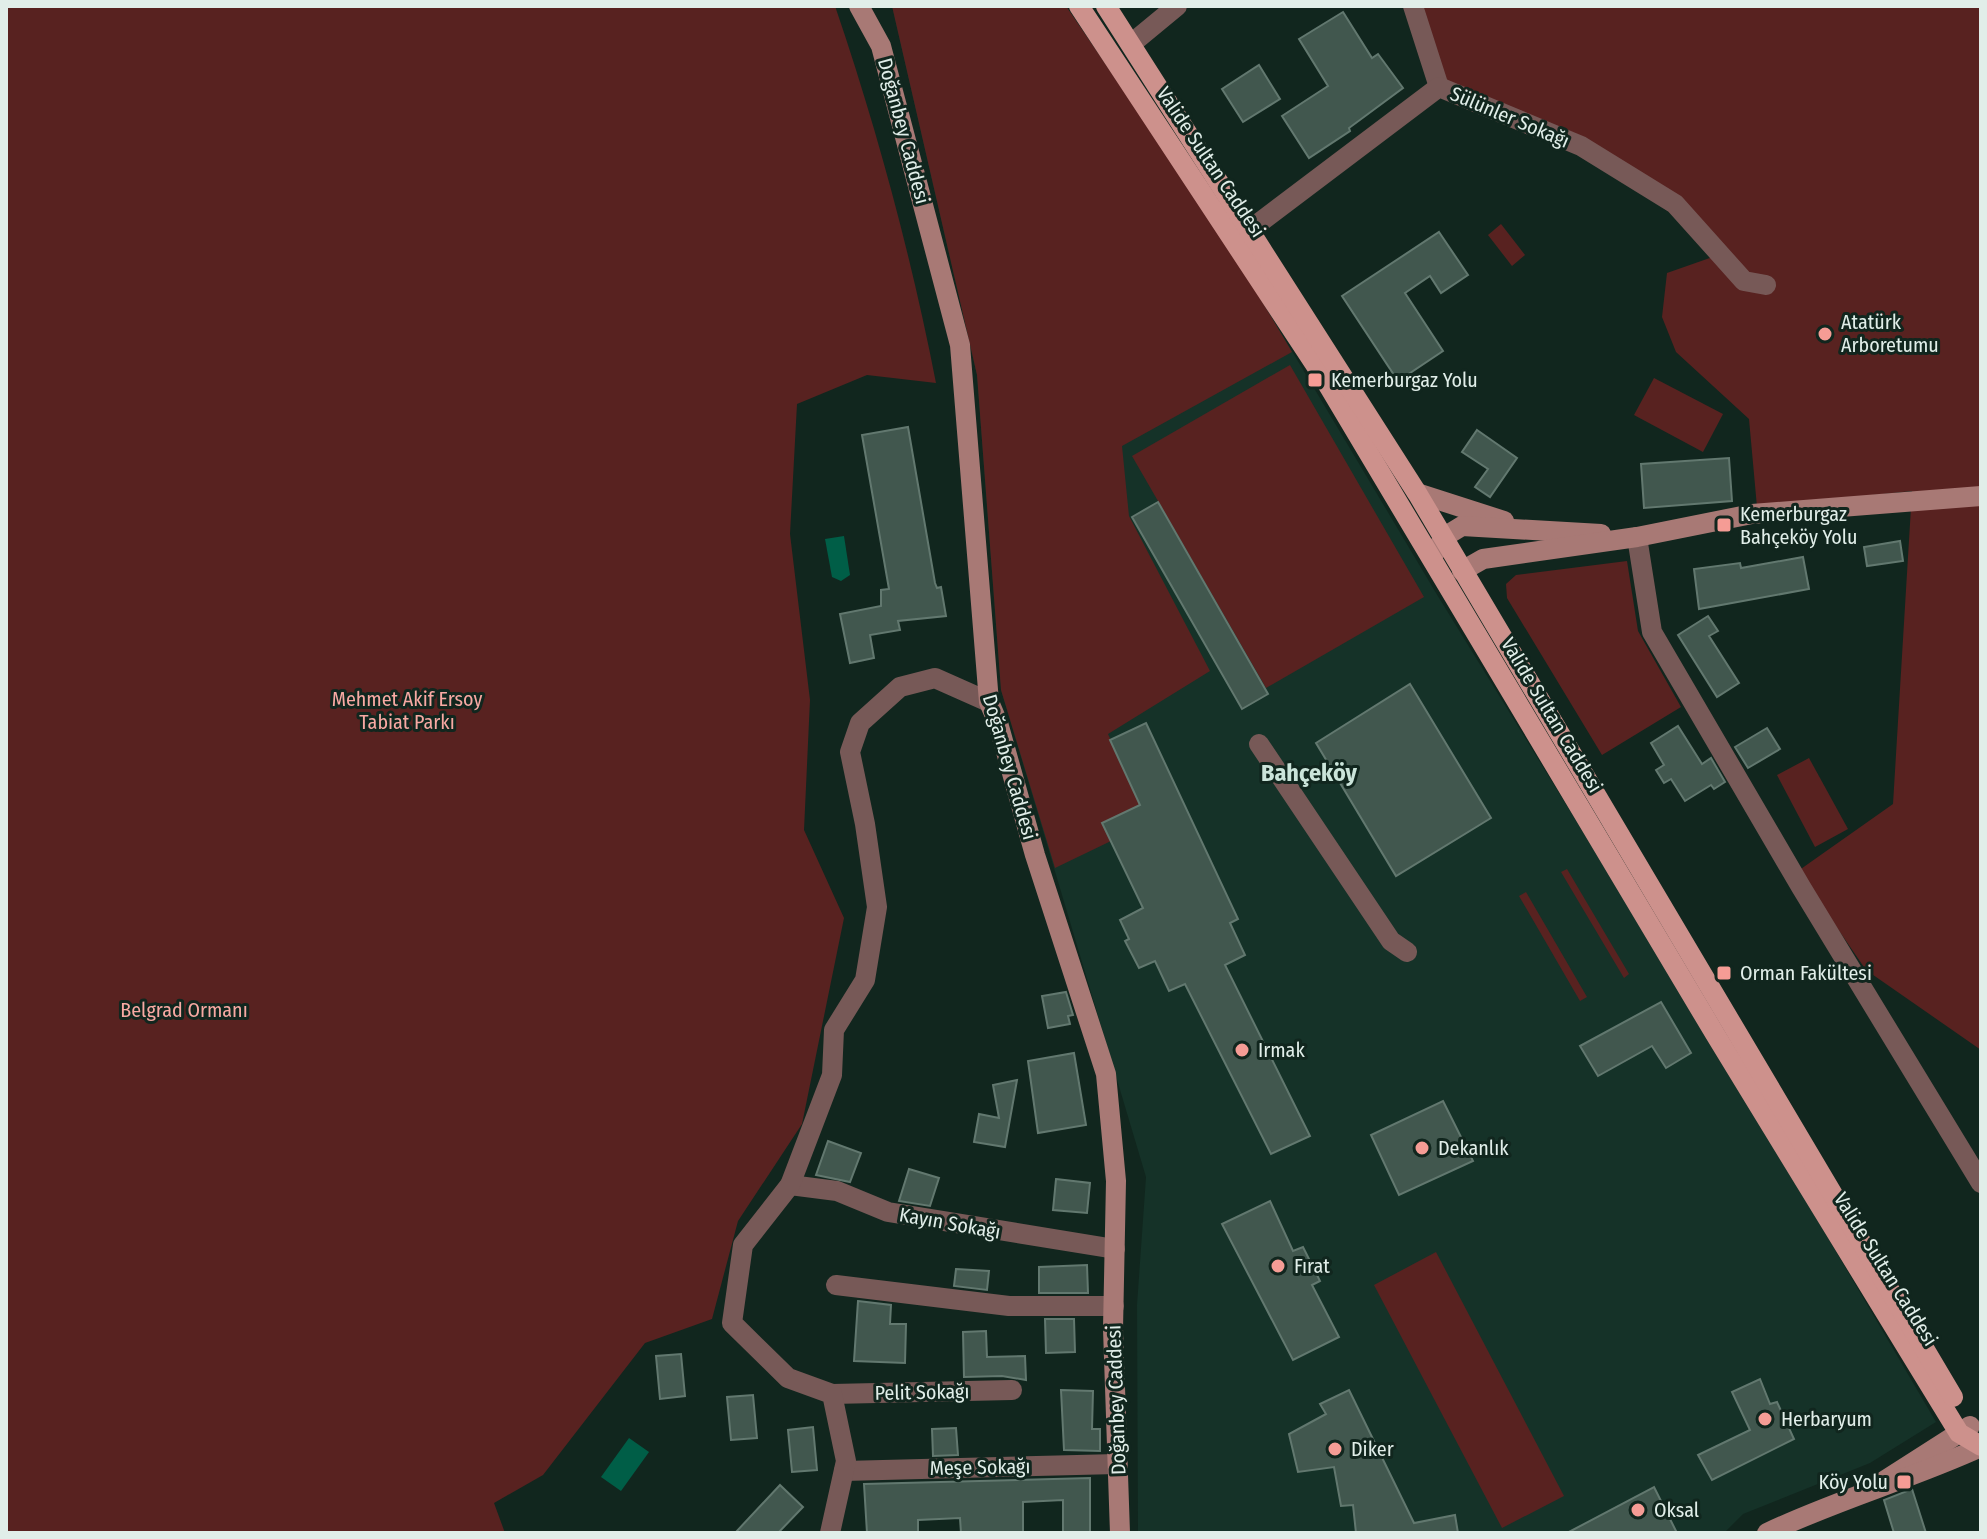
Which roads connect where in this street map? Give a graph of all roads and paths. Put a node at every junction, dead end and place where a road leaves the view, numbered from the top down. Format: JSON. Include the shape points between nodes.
{"nodes":[{"id":1,"x":859,"y":6,"type":"edge"},
{"id":2,"x":1079,"y":6,"type":"edge"},
{"id":3,"x":1106,"y":6,"type":"edge"},
{"id":4,"x":1177,"y":6,"type":"edge"},
{"id":5,"x":1413,"y":6,"type":"edge"},
{"id":6,"x":1131,"y":44,"type":"junction"},
{"id":7,"x":1439,"y":87,"type":"junction"},
{"id":8,"x":1251,"y":229,"type":"junction"},
{"id":9,"x":1766,"y":285,"type":"dead end"},
{"id":10,"x":1417,"y":493,"type":"junction"},
{"id":11,"x":1981,"y":496,"type":"edge"},
{"id":12,"x":1523,"y":527,"type":"junction"},
{"id":13,"x":1444,"y":537,"type":"junction"},
{"id":14,"x":1637,"y":537,"type":"junction"},
{"id":15,"x":1431,"y":559,"type":"junction"},
{"id":16,"x":1462,"y":571,"type":"junction"},
{"id":17,"x":989,"y":702,"type":"junction"},
{"id":18,"x":1259,"y":744,"type":"dead end"},
{"id":19,"x":1407,"y":952,"type":"dead end"},
{"id":20,"x":1742,"y":1063,"type":"junction"},
{"id":21,"x":1981,"y":1183,"type":"edge"},
{"id":22,"x":790,"y":1185,"type":"junction"},
{"id":23,"x":1115,"y":1249,"type":"junction"},
{"id":24,"x":836,"y":1285,"type":"dead end"},
{"id":25,"x":1114,"y":1306,"type":"junction"},
{"id":26,"x":1012,"y":1390,"type":"dead end"},
{"id":27,"x":832,"y":1394,"type":"junction"},
{"id":28,"x":1965,"y":1430,"type":"junction"},
{"id":29,"x":1981,"y":1446,"type":"edge"},
{"id":30,"x":1117,"y":1464,"type":"junction"},
{"id":31,"x":850,"y":1470,"type":"junction"},
{"id":32,"x":1875,"y":1489,"type":"junction"},
{"id":33,"x":1803,"y":1525,"type":"edge"},
{"id":34,"x":830,"y":1533,"type":"edge"},
{"id":35,"x":841,"y":1533,"type":"edge"},
{"id":36,"x":1120,"y":1533,"type":"edge"},
{"id":37,"x":1767,"y":1533,"type":"edge"}],
"edges":[{"from":1,"to":17,"type":"street","name":"Doğanbey Caddesi","via":[[881,46],[960,345]]},
{"from":2,"to":15,"type":"main road","name":"Valide Sultan Caddesi","via":[[1322,375]]},
{"from":3,"to":6,"type":"main road","name":"Valide Sultan Caddesi"},
{"from":4,"to":6,"type":"street"},
{"from":5,"to":7,"type":"street"},
{"from":6,"to":8,"type":"main road","name":"Valide Sultan Caddesi"},
{"from":7,"to":8,"type":"street","name":"Sülünler Sokağı"},
{"from":7,"to":9,"type":"street","name":"Sülünler Sokağı","via":[[1581,146],[1675,204],[1744,281]]},
{"from":8,"to":10,"type":"main road","name":"Valide Sultan Caddesi"},
{"from":10,"to":12,"type":"street"},
{"from":10,"to":13,"type":"main road","name":"Valide Sultan Caddesi"},
{"from":11,"to":14,"type":"street","via":[[1752,514]]},
{"from":12,"to":13,"type":"street","via":[[1462,526]]},
{"from":12,"to":14,"type":"street"},
{"from":13,"to":15,"type":"street"},
{"from":13,"to":16,"type":"main road","name":"Valide Sultan Caddesi"},
{"from":14,"to":16,"type":"street","via":[[1483,559]]},
{"from":14,"to":21,"type":"street","via":[[1652,632]]},
{"from":15,"to":20,"type":"main road","name":"Valide Sultan Caddesi"},
{"from":16,"to":20,"type":"main road","name":"Valide Sultan Caddesi"},
{"from":17,"to":22,"type":"street","via":[[935,678],[900,687],[860,723],[850,752],[877,907],[865,980],[834,1030],[832,1075]]},
{"from":17,"to":23,"type":"street","name":"Doğanbey Caddesi","via":[[1106,1074],[1116,1181]]},
{"from":18,"to":19,"type":"street","via":[[1391,941]]},
{"from":20,"to":28,"type":"main road","name":"Valide Sultan Caddesi"},
{"from":22,"to":23,"type":"street","name":"Kayın Sokağı","via":[[837,1191],[888,1212]]},
{"from":22,"to":27,"type":"street","via":[[743,1245],[732,1323],[788,1378]]},
{"from":23,"to":25,"type":"street","name":"Doğanbey Caddesi"},
{"from":24,"to":25,"type":"street","via":[[1009,1306]]},
{"from":25,"to":30,"type":"street","name":"Doğanbey Caddesi"},
{"from":26,"to":27,"type":"street","name":"Pelit Sokağı"},
{"from":27,"to":31,"type":"street"},
{"from":28,"to":29,"type":"main road","name":"Valide Sultan Caddesi"},
{"from":28,"to":32,"type":"street"},
{"from":29,"to":32,"type":"street"},
{"from":30,"to":31,"type":"street","name":"Meşe Sokağı"},
{"from":30,"to":36,"type":"street","name":"Doğanbey Caddesi"},
{"from":31,"to":34,"type":"street"},
{"from":31,"to":35,"type":"street"},
{"from":32,"to":33,"type":"street"},
{"from":33,"to":37,"type":"street"}]}
